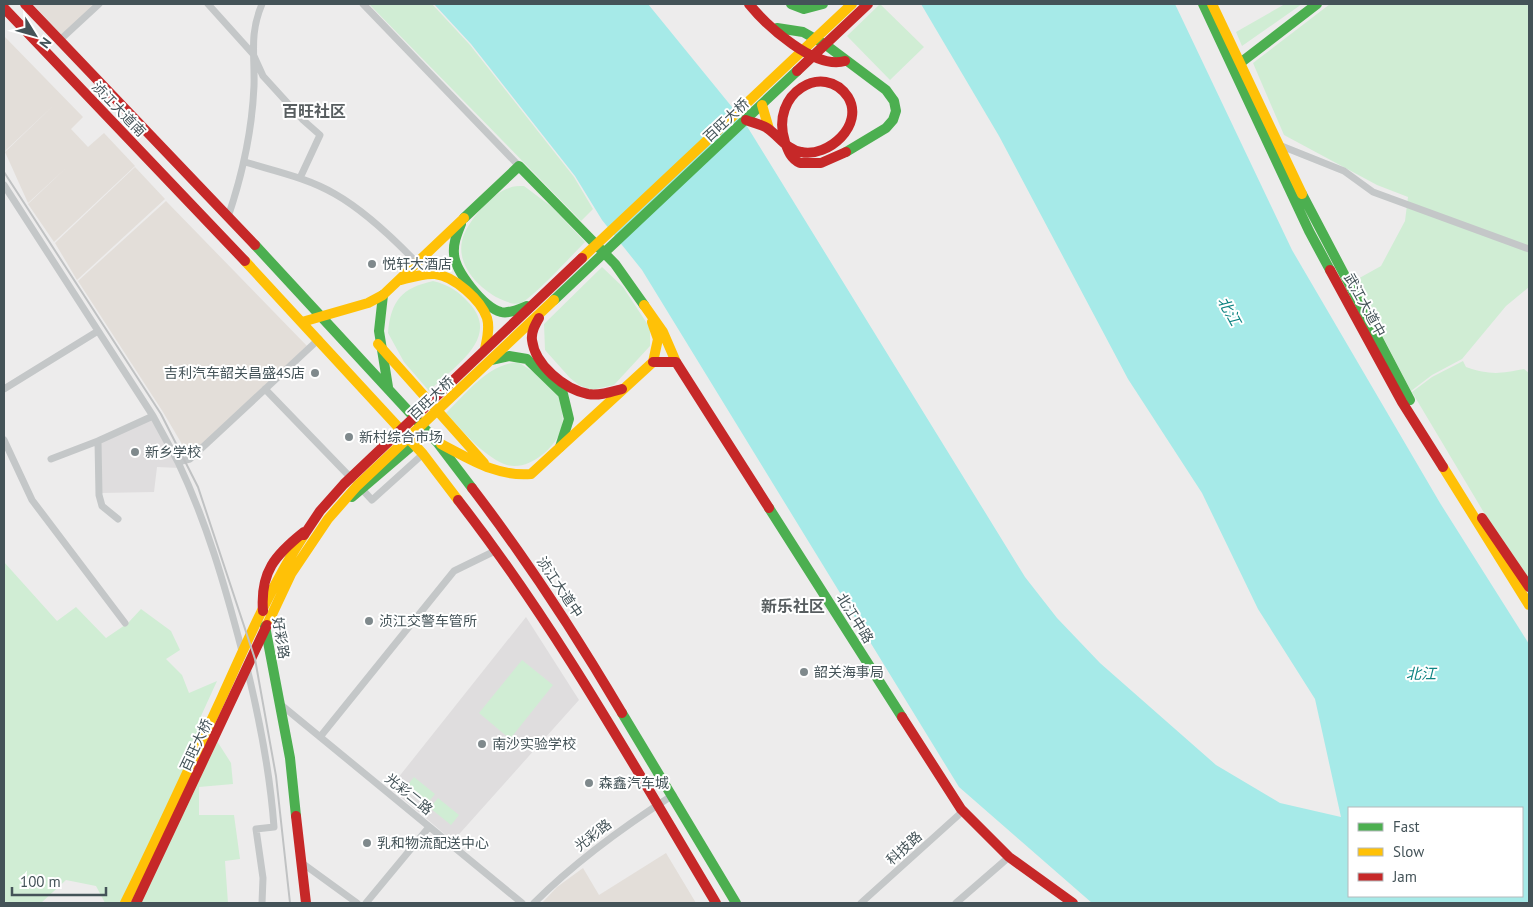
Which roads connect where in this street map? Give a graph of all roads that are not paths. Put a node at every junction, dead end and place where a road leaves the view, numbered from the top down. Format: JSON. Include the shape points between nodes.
{"nodes":[{"id":1,"x":25,"y":4,"type":"edge"},
{"id":2,"x":99,"y":4,"type":"edge"},
{"id":3,"x":208,"y":4,"type":"edge"},
{"id":4,"x":262,"y":4,"type":"edge"},
{"id":5,"x":363,"y":4,"type":"edge"},
{"id":6,"x":749,"y":4,"type":"edge"},
{"id":7,"x":791,"y":4,"type":"edge"},
{"id":8,"x":852,"y":4,"type":"edge"},
{"id":9,"x":868,"y":4,"type":"edge"},
{"id":10,"x":1203,"y":4,"type":"edge"},
{"id":11,"x":1212,"y":4,"type":"edge"},
{"id":12,"x":1310,"y":4,"type":"edge"},
{"id":13,"x":1317,"y":4,"type":"edge"},
{"id":14,"x":820,"y":5,"type":"edge"},
{"id":15,"x":4,"y":8,"type":"edge"},
{"id":16,"x":777,"y":28,"type":"junction"},
{"id":17,"x":60,"y":40,"type":"junction"},
{"id":18,"x":253,"y":54,"type":"junction"},
{"id":19,"x":845,"y":61,"type":"junction"},
{"id":20,"x":1235,"y":62,"type":"junction"},
{"id":21,"x":762,"y":105,"type":"junction"},
{"id":22,"x":746,"y":120,"type":"junction"},
{"id":23,"x":769,"y":129,"type":"junction"},
{"id":24,"x":1279,"y":144,"type":"junction"},
{"id":25,"x":245,"y":162,"type":"junction"},
{"id":26,"x":519,"y":166,"type":"junction"},
{"id":27,"x":300,"y":178,"type":"junction"},
{"id":28,"x":4,"y":185,"type":"edge"},
{"id":29,"x":228,"y":217,"type":"junction"},
{"id":30,"x":465,"y":217,"type":"junction"},
{"id":31,"x":214,"y":229,"type":"junction"},
{"id":32,"x":1529,"y":249,"type":"edge"},
{"id":33,"x":417,"y":263,"type":"junction"},
{"id":34,"x":457,"y":278,"type":"junction"},
{"id":35,"x":397,"y":282,"type":"junction"},
{"id":36,"x":383,"y":295,"type":"junction"},
{"id":37,"x":533,"y":304,"type":"junction"},
{"id":38,"x":645,"y":307,"type":"junction"},
{"id":39,"x":542,"y":312,"type":"junction"},
{"id":40,"x":321,"y":315,"type":"junction"},
{"id":41,"x":302,"y":322,"type":"junction"},
{"id":42,"x":98,"y":331,"type":"junction"},
{"id":43,"x":319,"y":339,"type":"junction"},
{"id":44,"x":343,"y":339,"type":"junction"},
{"id":45,"x":378,"y":344,"type":"junction"},
{"id":46,"x":485,"y":349,"type":"junction"},
{"id":47,"x":330,"y":351,"type":"junction"},
{"id":48,"x":492,"y":360,"type":"junction"},
{"id":49,"x":654,"y":362,"type":"junction"},
{"id":50,"x":676,"y":362,"type":"junction"},
{"id":51,"x":626,"y":387,"type":"junction"},
{"id":52,"x":389,"y":388,"type":"junction"},
{"id":53,"x":4,"y":389,"type":"edge"},
{"id":54,"x":265,"y":389,"type":"junction"},
{"id":55,"x":153,"y":416,"type":"junction"},
{"id":56,"x":4,"y":440,"type":"edge"},
{"id":57,"x":98,"y":441,"type":"junction"},
{"id":58,"x":437,"y":442,"type":"junction"},
{"id":59,"x":414,"y":444,"type":"junction"},
{"id":60,"x":560,"y":448,"type":"junction"},
{"id":61,"x":423,"y":454,"type":"junction"},
{"id":62,"x":52,"y":459,"type":"dead end"},
{"id":63,"x":178,"y":462,"type":"junction"},
{"id":64,"x":486,"y":466,"type":"junction"},
{"id":65,"x":362,"y":489,"type":"junction"},
{"id":66,"x":118,"y":518,"type":"dead end"},
{"id":67,"x":497,"y":550,"type":"junction"},
{"id":68,"x":1529,"y":586,"type":"edge"},
{"id":69,"x":1529,"y":605,"type":"edge"},
{"id":70,"x":125,"y":622,"type":"dead end"},
{"id":71,"x":280,"y":704,"type":"junction"},
{"id":72,"x":320,"y":737,"type":"junction"},
{"id":73,"x":673,"y":794,"type":"junction"},
{"id":74,"x":657,"y":804,"type":"junction"},
{"id":75,"x":963,"y":811,"type":"junction"},
{"id":76,"x":429,"y":827,"type":"junction"},
{"id":77,"x":1009,"y":856,"type":"junction"},
{"id":78,"x":302,"y":863,"type":"junction"},
{"id":79,"x":125,"y":903,"type":"edge"},
{"id":80,"x":136,"y":903,"type":"edge"},
{"id":81,"x":262,"y":903,"type":"edge"},
{"id":82,"x":306,"y":903,"type":"edge"},
{"id":83,"x":357,"y":903,"type":"edge"},
{"id":84,"x":366,"y":903,"type":"edge"},
{"id":85,"x":522,"y":903,"type":"edge"},
{"id":86,"x":534,"y":903,"type":"edge"},
{"id":87,"x":716,"y":903,"type":"edge"},
{"id":88,"x":736,"y":903,"type":"edge"},
{"id":89,"x":862,"y":903,"type":"edge"},
{"id":90,"x":956,"y":903,"type":"edge"},
{"id":91,"x":1073,"y":903,"type":"edge"}],
"edges":[{"from":1,"to":17,"type":"main road","name":"浈江大道南"},
{"from":2,"to":17,"type":"street"},
{"from":3,"to":18,"type":"street"},
{"from":4,"to":18,"type":"street","via":[[252,36]]},
{"from":5,"to":26,"type":"street"},
{"from":6,"to":16,"type":"main road"},
{"from":7,"to":14,"type":"main road","via":[[804,9]]},
{"from":8,"to":37,"type":"main road","name":"百旺大桥"},
{"from":9,"to":21,"type":"main road","name":"百旺大桥"},
{"from":10,"to":20,"type":"main road","name":"武江大道中"},
{"from":11,"to":20,"type":"main road","name":"武江大道中"},
{"from":12,"to":20,"type":"main road"},
{"from":13,"to":20,"type":"main road"},
{"from":15,"to":31,"type":"main road","name":"浈江大道南"},
{"from":16,"to":19,"type":"main road","via":[[804,32],[826,44]]},
{"from":16,"to":19,"type":"main road","via":[[820,60],[836,64]]},
{"from":17,"to":29,"type":"main road","name":"浈江大道南"},
{"from":18,"to":25,"type":"street","via":[[253,95]]},
{"from":18,"to":27,"type":"street","via":[[263,76],[320,135]]},
{"from":19,"to":23,"type":"main road","via":[[894,99],[895,109],[888,129],[872,141],[823,162],[804,165],[796,162],[787,150],[782,136],[781,116],[787,101],[801,87],[819,83],[840,89],[851,109],[849,127],[836,144],[805,153],[783,144]]},
{"from":20,"to":24,"type":"main road","name":"武江大道中"},
{"from":20,"to":69,"type":"main road","name":"武江大道中","via":[[1309,230],[1398,394]]},
{"from":21,"to":22,"type":"main road","name":"百旺大桥"},
{"from":21,"to":23,"type":"main road"},
{"from":22,"to":23,"type":"main road"},
{"from":22,"to":39,"type":"main road","name":"百旺大桥"},
{"from":24,"to":32,"type":"street","via":[[1344,171],[1374,192]]},
{"from":24,"to":68,"type":"main road","name":"武江大道中","via":[[1318,227],[1408,397]]},
{"from":25,"to":27,"type":"street"},
{"from":25,"to":29,"type":"street"},
{"from":26,"to":30,"type":"main road"},
{"from":26,"to":38,"type":"main road","via":[[616,264]]},
{"from":27,"to":33,"type":"street","via":[[335,194],[380,228]]},
{"from":28,"to":42,"type":"street"},
{"from":29,"to":31,"type":"main road"},
{"from":29,"to":40,"type":"main road","name":"浈江大道南"},
{"from":30,"to":33,"type":"main road"},
{"from":30,"to":34,"type":"main road","via":[[452,251]]},
{"from":31,"to":41,"type":"main road","name":"浈江大道南"},
{"from":33,"to":35,"type":"main road"},
{"from":34,"to":35,"type":"main road","via":[[428,274]]},
{"from":34,"to":37,"type":"main road","via":[[499,311],[514,311]]},
{"from":34,"to":46,"type":"main road","via":[[486,315],[489,326]]},
{"from":35,"to":36,"type":"main road"},
{"from":36,"to":40,"type":"main road","via":[[368,303]]},
{"from":36,"to":45,"type":"main road","via":[[378,318]]},
{"from":37,"to":46,"type":"main road","name":"百旺大桥"},
{"from":38,"to":49,"type":"main road","via":[[658,339]]},
{"from":38,"to":50,"type":"main road","name":"北江中路","via":[[663,332]]},
{"from":39,"to":48,"type":"main road","name":"百旺大桥"},
{"from":39,"to":51,"type":"main road","via":[[532,335],[540,360],[574,390],[589,394],[608,393]]},
{"from":40,"to":41,"type":"main road"},
{"from":40,"to":44,"type":"main road","name":"浈江大道中"},
{"from":41,"to":43,"type":"main road"},
{"from":42,"to":53,"type":"street"},
{"from":42,"to":55,"type":"street"},
{"from":43,"to":47,"type":"main road"},
{"from":43,"to":54,"type":"street"},
{"from":44,"to":47,"type":"main road"},
{"from":44,"to":52,"type":"main road","name":"浈江大道中"},
{"from":45,"to":52,"type":"main road"},
{"from":45,"to":64,"type":"main road"},
{"from":46,"to":79,"type":"main road","name":"百旺大桥","via":[[344,484],[320,511],[288,560],[257,619]]},
{"from":47,"to":59,"type":"main road"},
{"from":48,"to":60,"type":"main road","via":[[517,356],[535,365],[566,399],[569,419]]},
{"from":48,"to":80,"type":"main road","name":"百旺大桥","via":[[357,486],[308,547],[292,574]]},
{"from":49,"to":50,"type":"main road"},
{"from":49,"to":51,"type":"main road"},
{"from":50,"to":75,"type":"main road","name":"北江中路"},
{"from":51,"to":60,"type":"main road"},
{"from":52,"to":58,"type":"main road","name":"浈江大道中"},
{"from":54,"to":63,"type":"street","via":[[190,459]]},
{"from":54,"to":65,"type":"street"},
{"from":55,"to":57,"type":"street"},
{"from":55,"to":63,"type":"street"},
{"from":56,"to":70,"type":"street","via":[[32,500]]},
{"from":57,"to":62,"type":"street"},
{"from":57,"to":66,"type":"street","via":[[99,495],[102,506]]},
{"from":58,"to":64,"type":"main road"},
{"from":58,"to":73,"type":"main road","name":"浈江大道中","via":[[514,543]]},
{"from":59,"to":61,"type":"main road"},
{"from":59,"to":65,"type":"main road","name":"好彩路"},
{"from":60,"to":64,"type":"main road","via":[[531,474],[507,473]]},
{"from":61,"to":65,"type":"street","via":[[372,500]]},
{"from":61,"to":67,"type":"main road"},
{"from":63,"to":81,"type":"street","via":[[222,574],[261,724],[274,827],[256,828],[263,878]]},
{"from":65,"to":71,"type":"main road","name":"好彩路","via":[[290,543],[266,572],[261,599]]},
{"from":67,"to":72,"type":"street","via":[[454,571]]},
{"from":67,"to":74,"type":"main road","via":[[564,651]]},
{"from":71,"to":72,"type":"street","name":"光彩二路"},
{"from":71,"to":78,"type":"main road","name":"好彩路","via":[[290,758]]},
{"from":72,"to":76,"type":"street","name":"光彩二路"},
{"from":73,"to":74,"type":"street","name":"光彩路"},
{"from":73,"to":88,"type":"main road","name":"浈江大道中"},
{"from":74,"to":86,"type":"street","name":"光彩路","via":[[596,847]]},
{"from":74,"to":87,"type":"main road"},
{"from":75,"to":77,"type":"main road","name":"北江中路"},
{"from":75,"to":89,"type":"street","name":"科技路"},
{"from":76,"to":84,"type":"street"},
{"from":76,"to":85,"type":"street","name":"光彩二路"},
{"from":77,"to":90,"type":"street"},
{"from":77,"to":91,"type":"main road","name":"北江中路"},
{"from":78,"to":82,"type":"main road","name":"好彩路"},
{"from":78,"to":83,"type":"street"}]}
